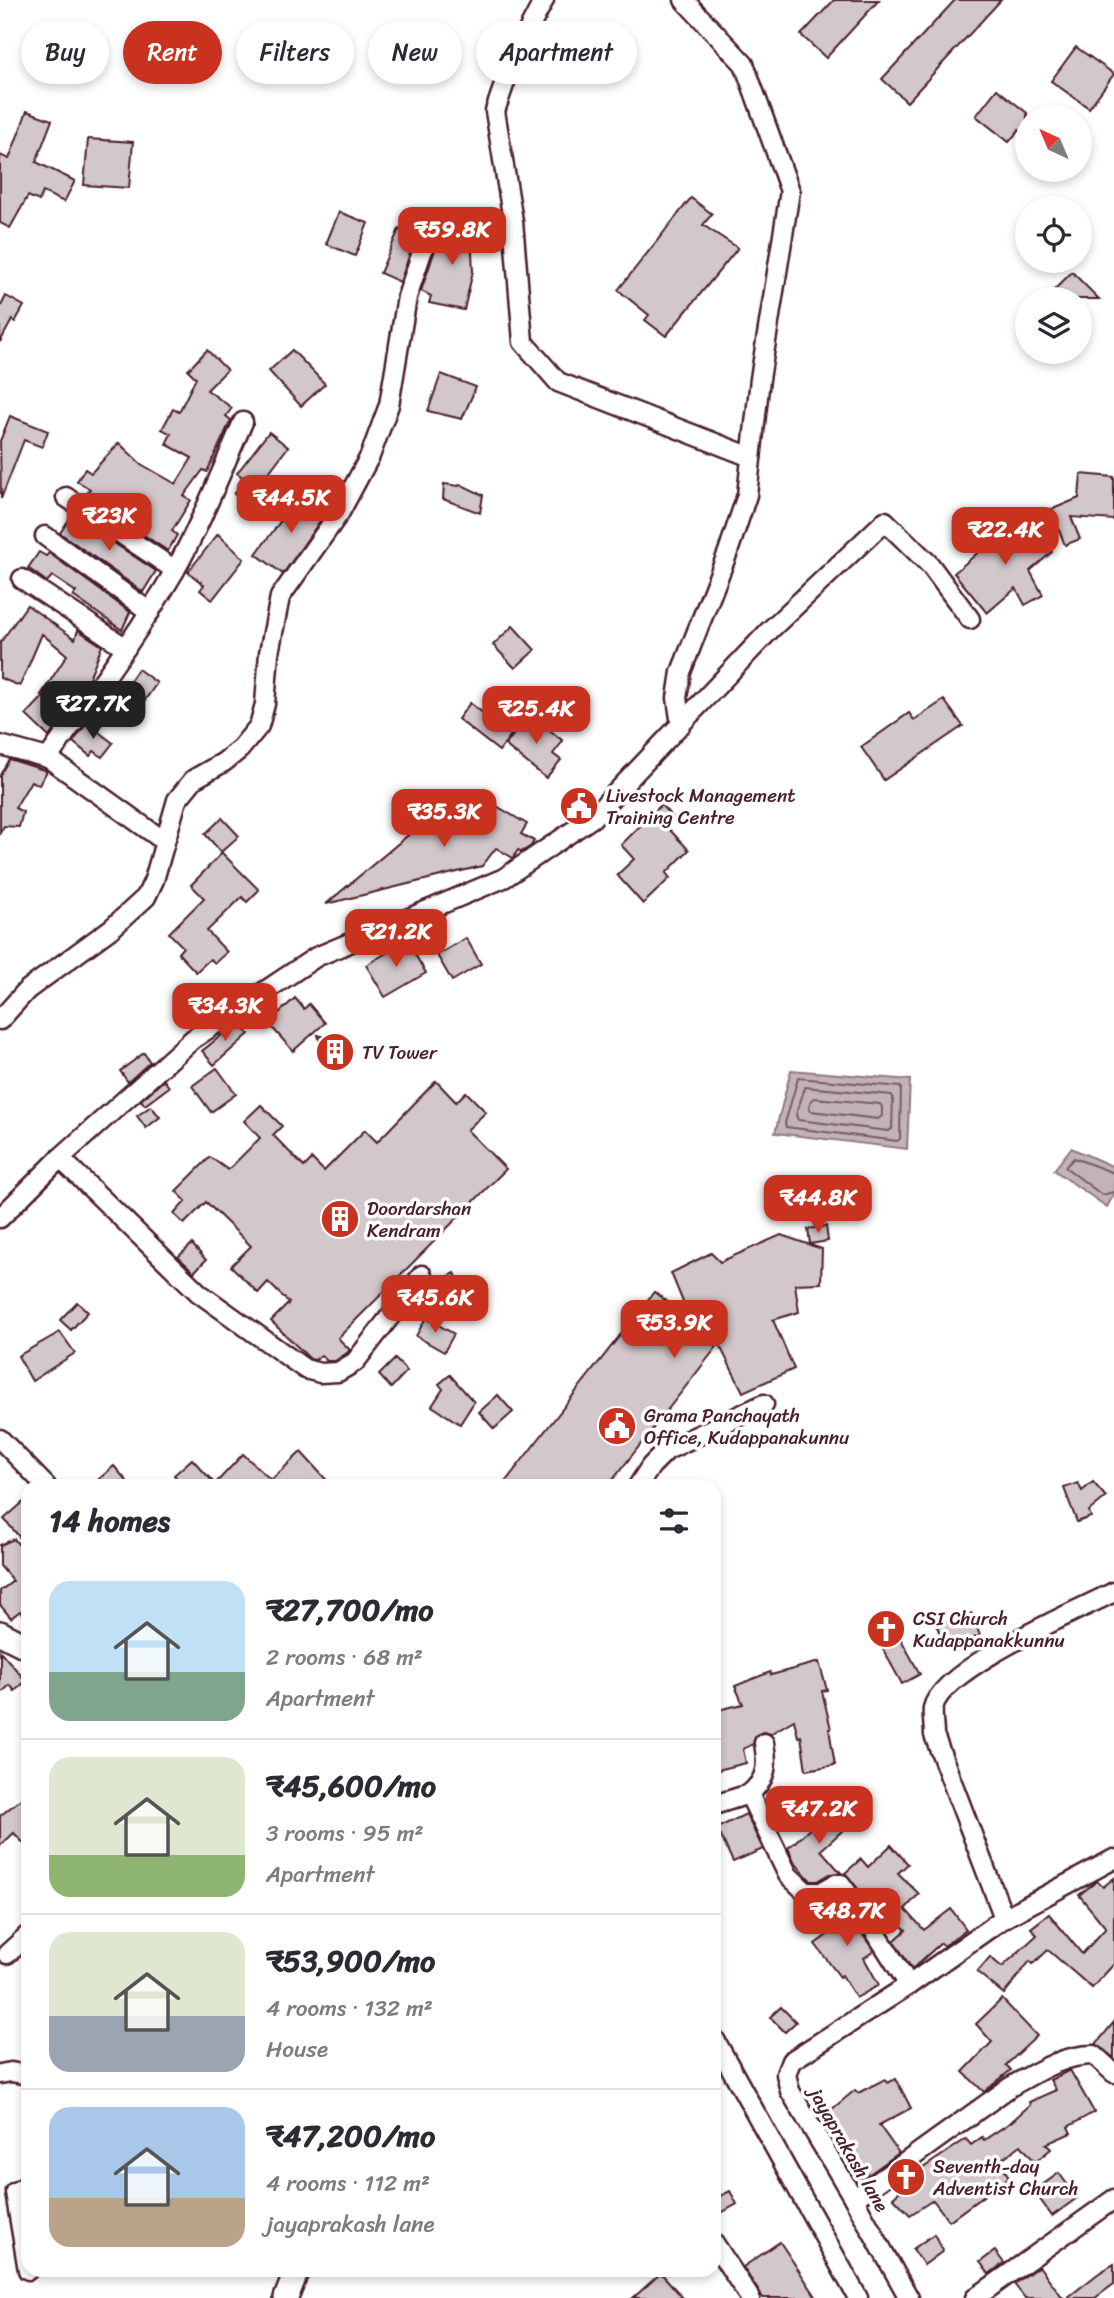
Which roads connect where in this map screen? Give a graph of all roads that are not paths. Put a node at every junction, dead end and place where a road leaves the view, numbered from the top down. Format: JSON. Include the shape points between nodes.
{"nodes":[{"id":1,"x":544,"y":0,"type":"edge"},
{"id":2,"x":684,"y":0,"type":"edge"},
{"id":3,"x":425,"y":243,"type":"dead end"},
{"id":4,"x":243,"y":422,"type":"dead end"},
{"id":5,"x":751,"y":457,"type":"junction"},
{"id":6,"x":66,"y":497,"type":"dead end"},
{"id":7,"x":45,"y":536,"type":"dead end"},
{"id":8,"x":175,"y":570,"type":"junction"},
{"id":9,"x":22,"y":579,"type":"dead end"},
{"id":10,"x":150,"y":612,"type":"junction"},
{"id":11,"x":970,"y":619,"type":"dead end"},
{"id":12,"x":126,"y":648,"type":"junction"},
{"id":13,"x":681,"y":725,"type":"junction"},
{"id":14,"x":0,"y":745,"type":"edge"},
{"id":15,"x":48,"y":758,"type":"junction"},
{"id":16,"x":164,"y":841,"type":"junction"},
{"id":17,"x":0,"y":1020,"type":"edge"},
{"id":18,"x":60,"y":1158,"type":"junction"},
{"id":19,"x":0,"y":1218,"type":"edge"},
{"id":20,"x":422,"y":1275,"type":"dead end"},
{"id":21,"x":764,"y":1404,"type":"dead end"},
{"id":22,"x":0,"y":1439,"type":"edge"},
{"id":23,"x":39,"y":1479,"type":"edge"},
{"id":24,"x":643,"y":1479,"type":"edge"},
{"id":25,"x":1114,"y":1592,"type":"edge"},
{"id":26,"x":0,"y":1633,"type":"edge"},
{"id":27,"x":21,"y":1644,"type":"edge"},
{"id":28,"x":764,"y":1743,"type":"dead end"},
{"id":29,"x":749,"y":1794,"type":"junction"},
{"id":30,"x":721,"y":1803,"type":"edge"},
{"id":31,"x":1114,"y":1859,"type":"edge"},
{"id":32,"x":1004,"y":1918,"type":"junction"},
{"id":33,"x":21,"y":1941,"type":"edge"},
{"id":34,"x":6,"y":1954,"type":"dead end"},
{"id":35,"x":909,"y":1985,"type":"junction"},
{"id":36,"x":721,"y":2051,"type":"edge"},
{"id":37,"x":1114,"y":2073,"type":"edge"},
{"id":38,"x":0,"y":2074,"type":"edge"},
{"id":39,"x":21,"y":2074,"type":"edge"},
{"id":40,"x":21,"y":2189,"type":"edge"},
{"id":41,"x":854,"y":2199,"type":"junction"},
{"id":42,"x":1114,"y":2199,"type":"edge"},
{"id":43,"x":21,"y":2228,"type":"edge"},
{"id":44,"x":721,"y":2254,"type":"edge"},
{"id":45,"x":294,"y":2277,"type":"edge"},
{"id":46,"x":286,"y":2298,"type":"edge"},
{"id":47,"x":750,"y":2298,"type":"edge"},
{"id":48,"x":858,"y":2298,"type":"edge"},
{"id":49,"x":909,"y":2298,"type":"edge"},
{"id":50,"x":975,"y":2298,"type":"edge"}],
"edges":[{"from":1,"to":5,"type":"street","via":[[513,59],[495,111],[513,221],[523,342],[558,382]]},
{"from":2,"to":5,"type":"street","via":[[744,64],[790,191]]},
{"from":3,"to":16,"type":"street","via":[[407,297],[389,405],[370,456],[340,512],[280,597],[259,726],[240,749],[194,779],[177,800]]},
{"from":4,"to":8,"type":"street"},
{"from":5,"to":13,"type":"street","via":[[747,495],[681,672],[677,698]]},
{"from":6,"to":8,"type":"street"},
{"from":7,"to":10,"type":"street"},
{"from":8,"to":10,"type":"street"},
{"from":9,"to":12,"type":"street"},
{"from":10,"to":12,"type":"street"},
{"from":11,"to":13,"type":"street","via":[[930,565],[885,521],[770,630]]},
{"from":12,"to":15,"type":"street"},
{"from":13,"to":18,"type":"street","via":[[592,818],[503,878],[317,957],[192,1039]]},
{"from":14,"to":15,"type":"street"},
{"from":15,"to":16,"type":"street"},
{"from":16,"to":17,"type":"street","via":[[145,897],[103,935],[27,990]]},
{"from":18,"to":19,"type":"street"},
{"from":18,"to":20,"type":"street","via":[[199,1293],[305,1369],[338,1372],[355,1362]]},
{"from":21,"to":24,"type":"street","via":[[667,1450]]},
{"from":22,"to":23,"type":"street"},
{"from":25,"to":32,"type":"street","via":[[994,1652],[943,1690],[933,1707],[934,1735]]},
{"from":26,"to":27,"type":"main road"},
{"from":28,"to":29,"type":"street","via":[[768,1763],[762,1781]]},
{"from":29,"to":30,"type":"street"},
{"from":29,"to":35,"type":"street","via":[[793,1881],[806,1892],[841,1884]]},
{"from":31,"to":32,"type":"street","name":"jayaprakash lane"},
{"from":32,"to":35,"type":"street","name":"jayaprakash lane"},
{"from":33,"to":34,"type":"street"},
{"from":35,"to":41,"type":"street","name":"jayaprakash lane","via":[[791,2061],[786,2074],[790,2091]]},
{"from":36,"to":48,"type":"street"},
{"from":37,"to":41,"type":"street","via":[[1094,2055],[1075,2055],[1037,2072]]},
{"from":38,"to":39,"type":"street"},
{"from":40,"to":43,"type":"street","via":[[15,2192]]},
{"from":41,"to":49,"type":"street","name":"jayaprakash lane"},
{"from":42,"to":50,"type":"street"},
{"from":44,"to":47,"type":"street"},
{"from":45,"to":46,"type":"main road"}]}
